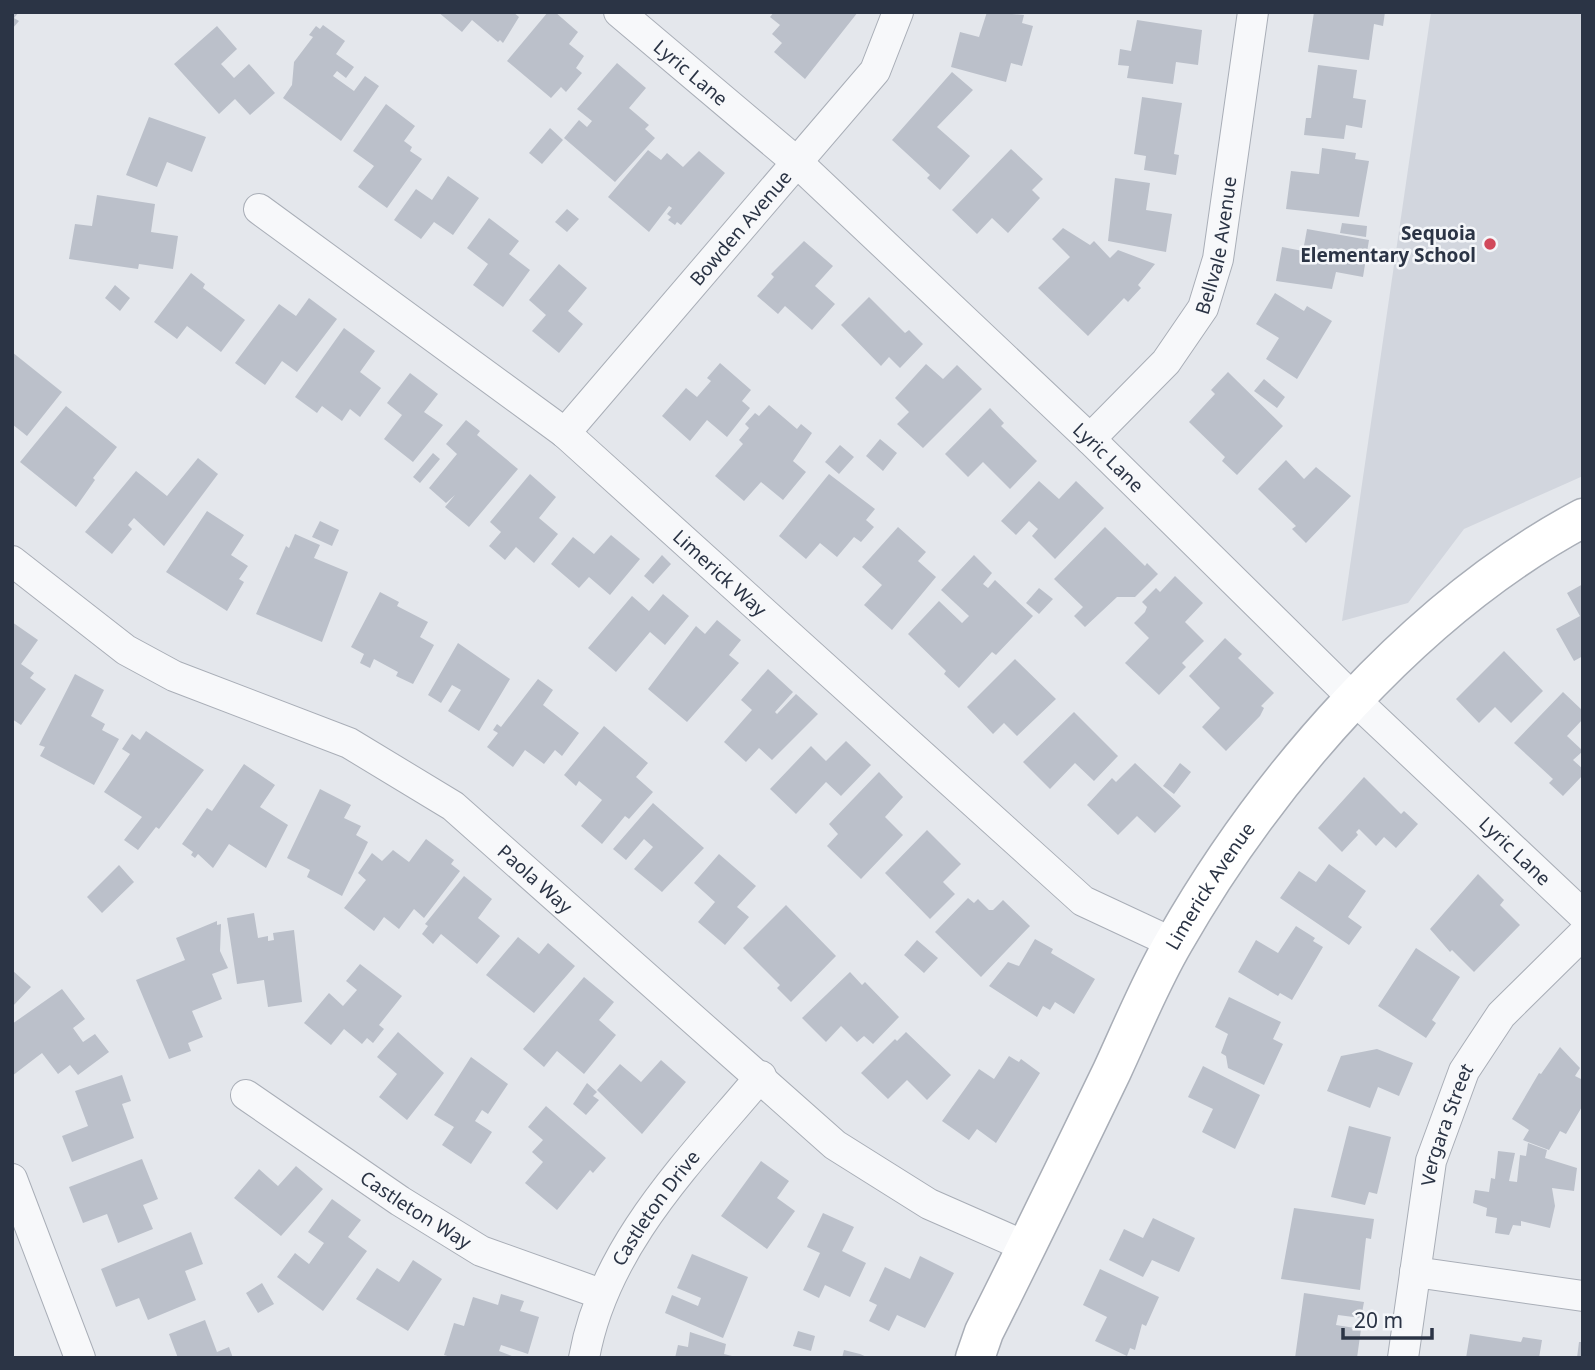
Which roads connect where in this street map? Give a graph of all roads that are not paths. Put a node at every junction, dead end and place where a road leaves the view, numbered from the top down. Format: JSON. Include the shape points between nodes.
{"nodes":[{"id":1,"x":620,"y":12,"type":"edge"},
{"id":2,"x":898,"y":12,"type":"edge"},
{"id":3,"x":1253,"y":12,"type":"edge"},
{"id":4,"x":799,"y":164,"type":"junction"},
{"id":5,"x":259,"y":209,"type":"dead end"},
{"id":6,"x":565,"y":433,"type":"junction"},
{"id":7,"x":1090,"y":439,"type":"junction"},
{"id":8,"x":1583,"y":518,"type":"edge"},
{"id":9,"x":12,"y":561,"type":"edge"},
{"id":10,"x":1355,"y":700,"type":"junction"},
{"id":11,"x":1583,"y":915,"type":"edge"},
{"id":12,"x":1583,"y":933,"type":"edge"},
{"id":13,"x":1173,"y":943,"type":"junction"},
{"id":14,"x":761,"y":1076,"type":"junction"},
{"id":15,"x":246,"y":1095,"type":"dead end"},
{"id":16,"x":12,"y":1179,"type":"edge"},
{"id":17,"x":1027,"y":1247,"type":"junction"},
{"id":18,"x":1415,"y":1272,"type":"junction"},
{"id":19,"x":601,"y":1294,"type":"junction"},
{"id":20,"x":1583,"y":1296,"type":"edge"},
{"id":21,"x":80,"y":1358,"type":"edge"},
{"id":22,"x":584,"y":1358,"type":"edge"},
{"id":23,"x":975,"y":1358,"type":"edge"},
{"id":24,"x":1403,"y":1358,"type":"edge"}],
"edges":[{"from":1,"to":4,"type":"street","name":"Lyric Lane"},
{"from":2,"to":4,"type":"street","name":"Bowden Avenue","via":[[875,71]]},
{"from":3,"to":7,"type":"street","name":"Bellvale Avenue","via":[[1218,259],[1203,309],[1166,362]]},
{"from":4,"to":6,"type":"street","name":"Bowden Avenue"},
{"from":4,"to":7,"type":"street","name":"Lyric Lane"},
{"from":5,"to":6,"type":"street","name":"Limerick Way"},
{"from":6,"to":13,"type":"street","name":"Limerick Way","via":[[1083,901]]},
{"from":7,"to":10,"type":"street","name":"Lyric Lane"},
{"from":8,"to":10,"type":"main road","name":"Limerick Avenue","via":[[1549,536],[1425,628]]},
{"from":9,"to":14,"type":"street","name":"Paola Way","via":[[126,650],[174,676],[349,743],[453,806]]},
{"from":10,"to":11,"type":"street","name":"Lyric Lane"},
{"from":10,"to":13,"type":"main road","name":"Limerick Avenue","via":[[1256,812]]},
{"from":12,"to":18,"type":"street","name":"Vergara Street","via":[[1501,1015],[1464,1072],[1430,1161]]},
{"from":13,"to":17,"type":"main road","name":"Limerick Avenue"},
{"from":14,"to":17,"type":"street","name":"Paola Way","via":[[835,1145],[929,1204]]},
{"from":14,"to":19,"type":"street","name":"Castleton Drive","via":[[650,1210]]},
{"from":15,"to":19,"type":"street","name":"Castleton Way","via":[[481,1251]]},
{"from":16,"to":21,"type":"street"},
{"from":17,"to":23,"type":"main road","name":"Limerick Avenue"},
{"from":18,"to":20,"type":"street"},
{"from":18,"to":24,"type":"street","name":"Vergara Street"},
{"from":19,"to":22,"type":"street","name":"Castleton Drive"}]}
